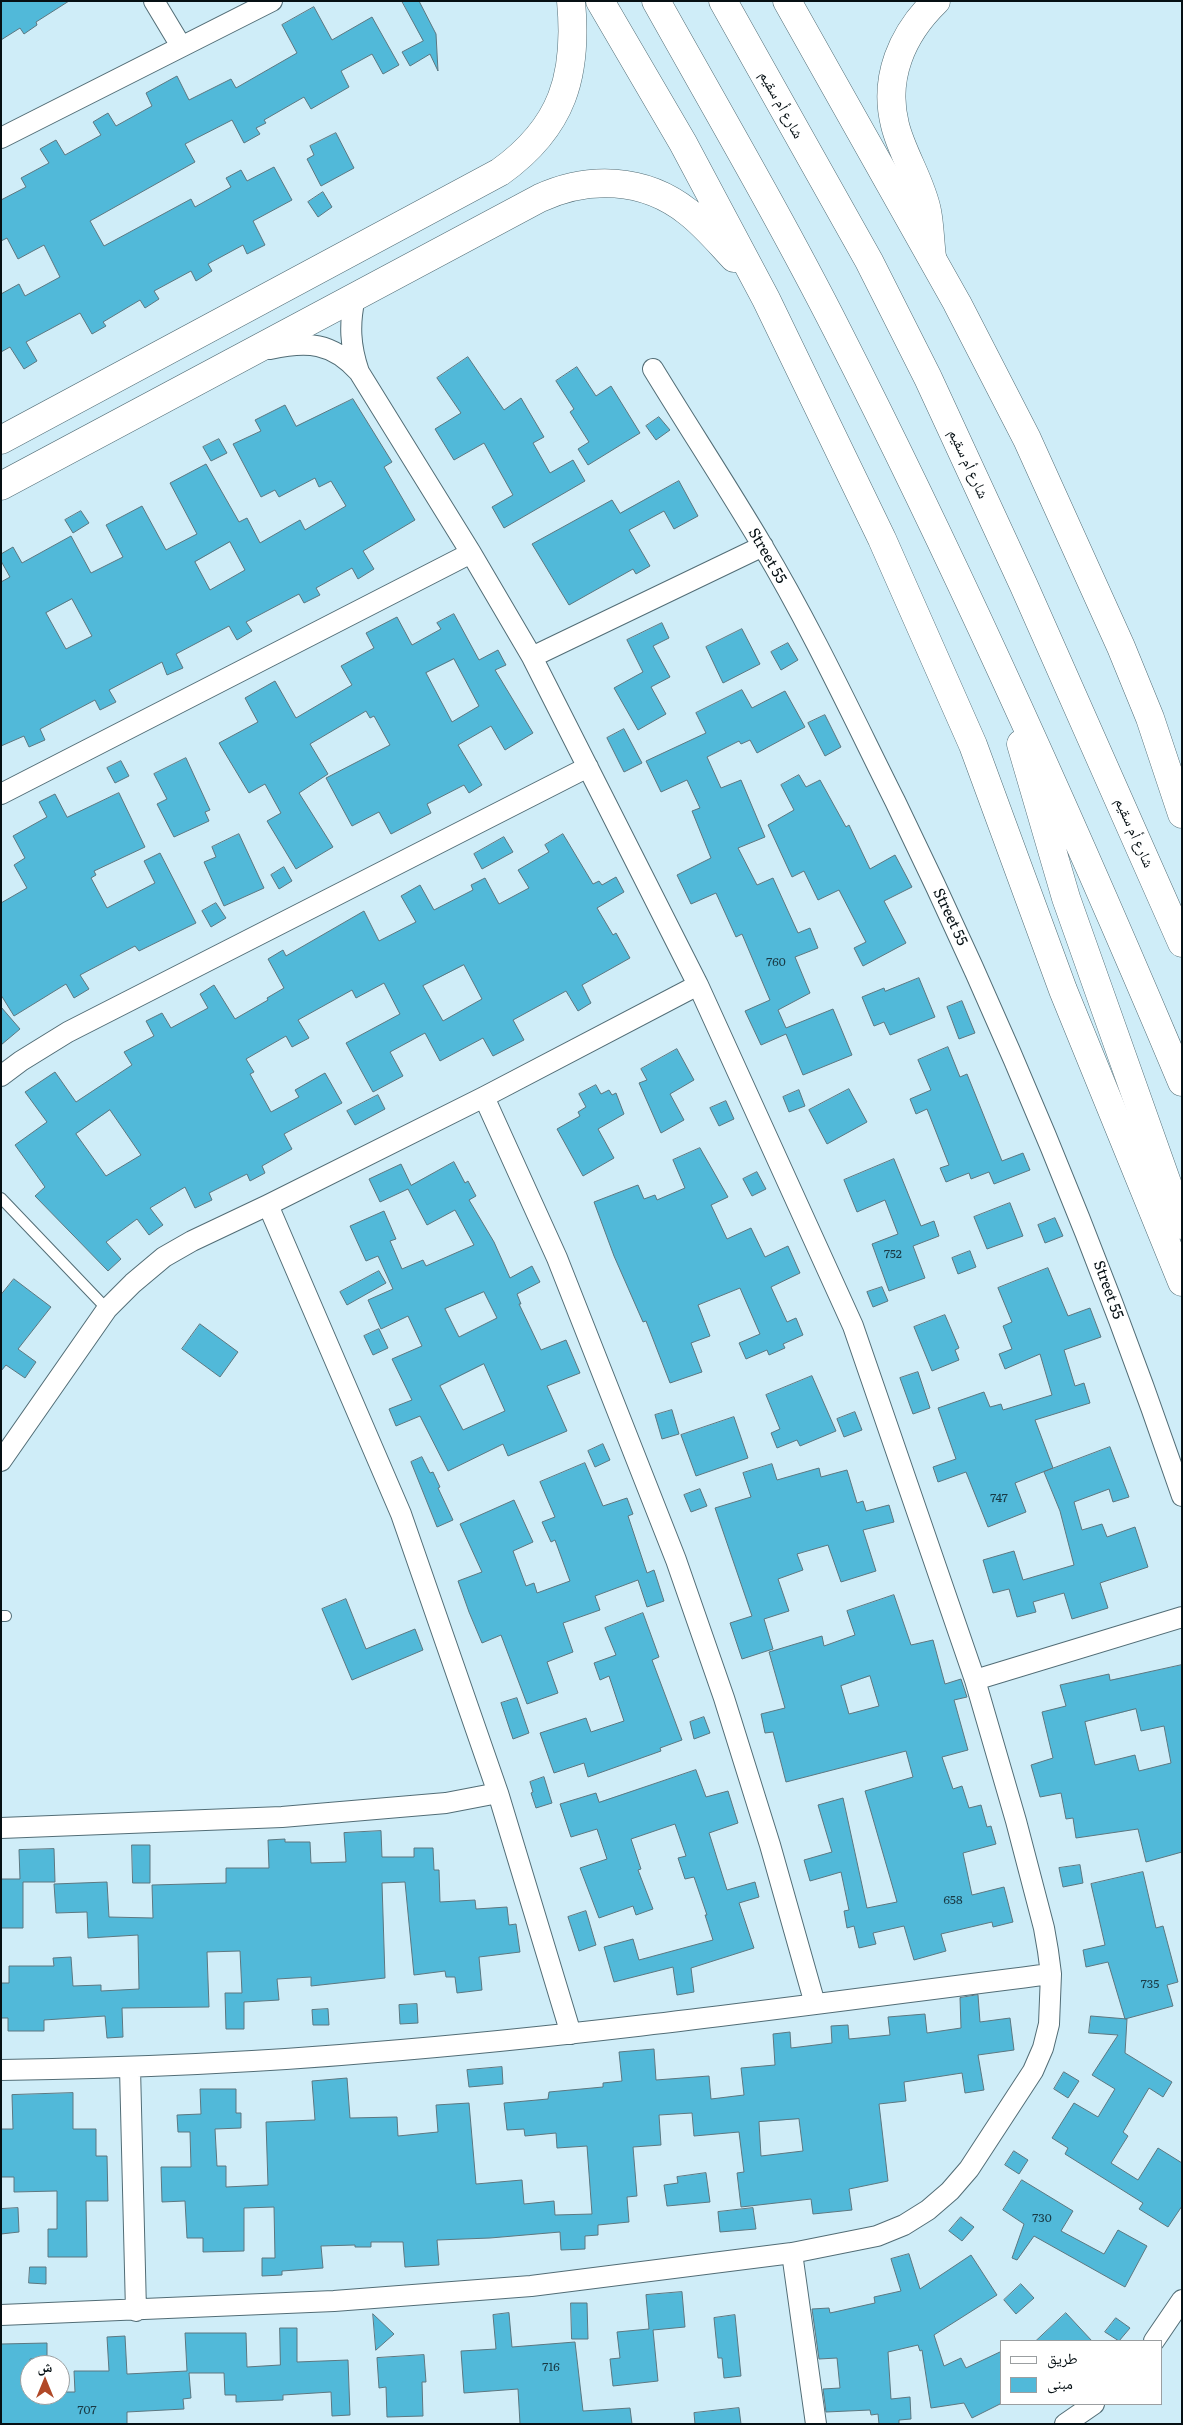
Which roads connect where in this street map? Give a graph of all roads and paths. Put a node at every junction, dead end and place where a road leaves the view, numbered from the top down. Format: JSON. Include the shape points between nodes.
{"nodes":[{"id":1,"x":154,"y":1,"type":"edge"},
{"id":2,"x":272,"y":1,"type":"edge"},
{"id":3,"x":571,"y":1,"type":"edge"},
{"id":4,"x":600,"y":1,"type":"edge"},
{"id":5,"x":656,"y":1,"type":"edge"},
{"id":6,"x":723,"y":1,"type":"edge"},
{"id":7,"x":732,"y":1,"type":"edge"},
{"id":8,"x":787,"y":1,"type":"edge"},
{"id":9,"x":936,"y":1,"type":"edge"},
{"id":10,"x":747,"y":44,"type":"junction"},
{"id":11,"x":181,"y":46,"type":"junction"},
{"id":12,"x":1,"y":138,"type":"edge"},
{"id":13,"x":932,"y":256,"type":"junction"},
{"id":14,"x":755,"y":279,"type":"junction"},
{"id":15,"x":356,"y":297,"type":"junction"},
{"id":16,"x":245,"y":354,"type":"junction"},
{"id":17,"x":653,"y":369,"type":"dead end"},
{"id":18,"x":359,"y":372,"type":"junction"},
{"id":19,"x":1,"y":440,"type":"edge"},
{"id":20,"x":1,"y":486,"type":"edge"},
{"id":21,"x":763,"y":546,"type":"junction"},
{"id":22,"x":471,"y":553,"type":"junction"},
{"id":23,"x":532,"y":657,"type":"junction"},
{"id":24,"x":1004,"y":677,"type":"junction"},
{"id":25,"x":1150,"y":718,"type":"junction"},
{"id":26,"x":588,"y":767,"type":"junction"},
{"id":27,"x":1182,"y":788,"type":"edge"},
{"id":28,"x":1,"y":794,"type":"edge"},
{"id":29,"x":1182,"y":814,"type":"edge"},
{"id":30,"x":1182,"y":943,"type":"edge"},
{"id":31,"x":698,"y":985,"type":"junction"},
{"id":32,"x":1,"y":1076,"type":"edge"},
{"id":33,"x":1182,"y":1082,"type":"edge"},
{"id":34,"x":484,"y":1097,"type":"junction"},
{"id":35,"x":1,"y":1198,"type":"edge"},
{"id":36,"x":268,"y":1205,"type":"junction"},
{"id":37,"x":1182,"y":1225,"type":"edge"},
{"id":38,"x":1182,"y":1282,"type":"edge"},
{"id":39,"x":107,"y":1309,"type":"junction"},
{"id":40,"x":1,"y":1461,"type":"edge"},
{"id":41,"x":1182,"y":1496,"type":"edge"},
{"id":42,"x":1182,"y":1617,"type":"edge"},
{"id":43,"x":975,"y":1680,"type":"junction"},
{"id":44,"x":498,"y":1793,"type":"junction"},
{"id":45,"x":1,"y":1828,"type":"edge"},
{"id":46,"x":1051,"y":1974,"type":"junction"},
{"id":47,"x":815,"y":2004,"type":"junction"},
{"id":48,"x":571,"y":2034,"type":"junction"},
{"id":49,"x":130,"y":2068,"type":"junction"},
{"id":50,"x":1,"y":2070,"type":"edge"},
{"id":51,"x":792,"y":2252,"type":"junction"},
{"id":52,"x":1182,"y":2300,"type":"edge"},
{"id":53,"x":136,"y":2311,"type":"junction"},
{"id":54,"x":1,"y":2315,"type":"edge"},
{"id":55,"x":1155,"y":2340,"type":"edge"},
{"id":56,"x":1093,"y":2405,"type":"edge"},
{"id":57,"x":816,"y":2424,"type":"edge"},
{"id":58,"x":1065,"y":2424,"type":"edge"}],
"edges":[{"from":1,"to":11,"type":"street"},
{"from":2,"to":11,"type":"street"},
{"from":3,"to":19,"type":"main road","via":[[574,52],[568,80],[550,122],[528,150],[508,167]]},
{"from":4,"to":14,"type":"main road"},
{"from":5,"to":24,"type":"main road","via":[[836,328]]},
{"from":6,"to":10,"type":"main road","name":"شارع أم سقيم"},
{"from":7,"to":10,"type":"main road"},
{"from":8,"to":13,"type":"main road"},
{"from":9,"to":13,"type":"main road","via":[[921,16],[901,49],[892,80],[891,103],[895,126],[927,210]]},
{"from":10,"to":30,"type":"main road","name":"شارع أم سقيم","via":[[869,262],[928,378]]},
{"from":11,"to":12,"type":"street"},
{"from":13,"to":25,"type":"main road","via":[[1060,508]]},
{"from":14,"to":15,"type":"main road","via":[[688,212],[673,202],[624,184],[589,183],[555,191]]},
{"from":14,"to":38,"type":"main road","via":[[845,460],[945,677],[1062,990]]},
{"from":15,"to":16,"type":"main road"},
{"from":15,"to":18,"type":"street","via":[[351,342]]},
{"from":16,"to":18,"type":"street","via":[[308,344],[342,356]]},
{"from":16,"to":20,"type":"main road"},
{"from":17,"to":21,"type":"street","name":"Street 55"},
{"from":18,"to":22,"type":"street"},
{"from":21,"to":23,"type":"street"},
{"from":21,"to":41,"type":"street","name":"Street 55","via":[[831,670],[989,1001],[1087,1235]]},
{"from":22,"to":23,"type":"street"},
{"from":22,"to":28,"type":"street"},
{"from":23,"to":26,"type":"street"},
{"from":24,"to":33,"type":"main road","via":[[1068,815]]},
{"from":24,"to":37,"type":"main road","via":[[1032,788],[1063,889]]},
{"from":25,"to":27,"type":"main road"},
{"from":25,"to":29,"type":"main road"},
{"from":26,"to":31,"type":"street"},
{"from":26,"to":32,"type":"street","via":[[68,1032]]},
{"from":31,"to":34,"type":"street"},
{"from":31,"to":43,"type":"street","via":[[853,1326]]},
{"from":34,"to":36,"type":"street"},
{"from":34,"to":47,"type":"street","via":[[558,1258],[676,1560],[724,1698]]},
{"from":35,"to":39,"type":"lane"},
{"from":36,"to":39,"type":"street","via":[[164,1257]]},
{"from":36,"to":44,"type":"street","via":[[401,1514]]},
{"from":39,"to":40,"type":"street"},
{"from":42,"to":43,"type":"street"},
{"from":43,"to":46,"type":"street","via":[[1044,1928]]},
{"from":44,"to":45,"type":"street","via":[[446,1803],[282,1817]]},
{"from":44,"to":48,"type":"street"},
{"from":46,"to":47,"type":"street"},
{"from":46,"to":51,"type":"street","via":[[1049,2024],[1034,2071],[969,2169],[950,2191],[912,2220],[877,2236]]},
{"from":47,"to":48,"type":"street"},
{"from":48,"to":49,"type":"street","via":[[376,2052]]},
{"from":49,"to":50,"type":"street"},
{"from":49,"to":53,"type":"street"},
{"from":51,"to":53,"type":"street","via":[[531,2286],[334,2302]]},
{"from":51,"to":57,"type":"street"},
{"from":52,"to":55,"type":"street"},
{"from":53,"to":54,"type":"street"},
{"from":56,"to":58,"type":"street"}]}
